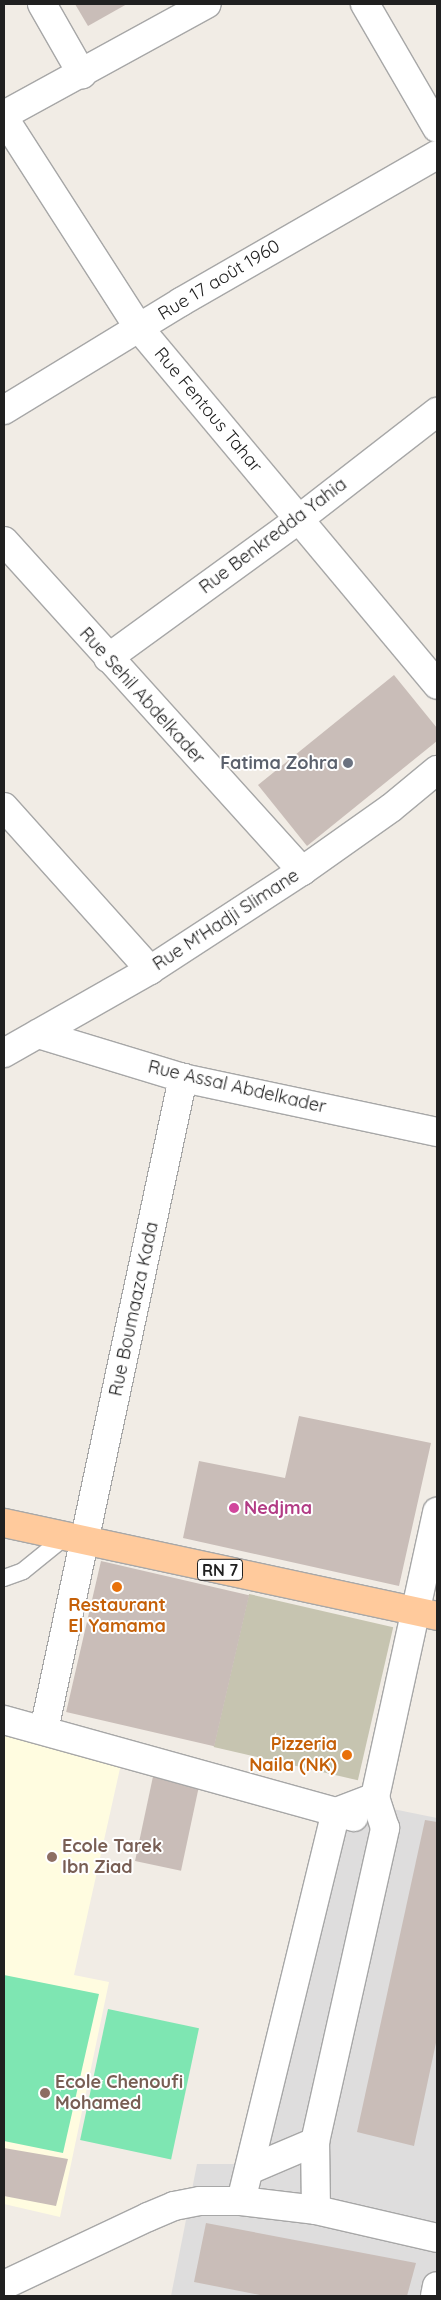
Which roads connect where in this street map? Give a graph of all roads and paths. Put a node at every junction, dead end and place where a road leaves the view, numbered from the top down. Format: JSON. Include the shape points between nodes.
{"nodes":[{"id":1,"x":42,"y":4,"type":"edge"},
{"id":2,"x":207,"y":4,"type":"edge"},
{"id":3,"x":365,"y":4,"type":"edge"},
{"id":4,"x":82,"y":74,"type":"junction"},
{"id":5,"x":4,"y":116,"type":"edge"},
{"id":6,"x":437,"y":128,"type":"edge"},
{"id":7,"x":437,"y":155,"type":"edge"},
{"id":8,"x":139,"y":328,"type":"junction"},
{"id":9,"x":4,"y":410,"type":"edge"},
{"id":10,"x":437,"y":412,"type":"edge"},
{"id":11,"x":299,"y":518,"type":"junction"},
{"id":12,"x":4,"y":542,"type":"edge"},
{"id":13,"x":108,"y":658,"type":"junction"},
{"id":14,"x":437,"y":685,"type":"edge"},
{"id":15,"x":437,"y":770,"type":"edge"},
{"id":16,"x":4,"y":807,"type":"edge"},
{"id":17,"x":302,"y":871,"type":"junction"},
{"id":18,"x":150,"y":970,"type":"junction"},
{"id":19,"x":38,"y":1034,"type":"junction"},
{"id":20,"x":4,"y":1053,"type":"edge"},
{"id":21,"x":183,"y":1078,"type":"junction"},
{"id":22,"x":437,"y":1132,"type":"edge"},
{"id":23,"x":437,"y":1512,"type":"edge"},
{"id":24,"x":4,"y":1523,"type":"edge"},
{"id":25,"x":74,"y":1539,"type":"junction"},
{"id":26,"x":4,"y":1578,"type":"edge"},
{"id":27,"x":426,"y":1613,"type":"edge"},
{"id":28,"x":4,"y":1720,"type":"edge"},
{"id":29,"x":44,"y":1730,"type":"junction"},
{"id":30,"x":375,"y":1797,"type":"junction"},
{"id":31,"x":336,"y":1812,"type":"junction"},
{"id":32,"x":385,"y":1828,"type":"junction"},
{"id":33,"x":314,"y":2142,"type":"junction"},
{"id":34,"x":249,"y":2170,"type":"junction"},
{"id":35,"x":241,"y":2201,"type":"junction"},
{"id":36,"x":316,"y":2210,"type":"junction"},
{"id":37,"x":437,"y":2238,"type":"edge"},
{"id":38,"x":4,"y":2285,"type":"edge"},
{"id":39,"x":437,"y":2286,"type":"edge"},
{"id":40,"x":435,"y":2296,"type":"edge"}],
"edges":[{"from":1,"to":4,"type":"street"},
{"from":2,"to":4,"type":"street"},
{"from":3,"to":6,"type":"street"},
{"from":4,"to":5,"type":"street"},
{"from":5,"to":8,"type":"street","name":"Rue Fentous Tahar"},
{"from":7,"to":8,"type":"street","name":"Rue 17 août 1960"},
{"from":8,"to":9,"type":"street","name":"Rue 17 août 1960"},
{"from":8,"to":11,"type":"street","name":"Rue Fentous Tahar"},
{"from":10,"to":11,"type":"street","name":"Rue Benkredda Yahia"},
{"from":11,"to":13,"type":"street","name":"Rue Benkredda Yahia"},
{"from":11,"to":14,"type":"street","name":"Rue Fentous Tahar"},
{"from":12,"to":13,"type":"street","name":"Rue Sehil Abdelkader"},
{"from":13,"to":17,"type":"street","name":"Rue Sehil Abdelkader"},
{"from":15,"to":17,"type":"street","name":"Rue M'Hadji Slimane","via":[[391,808]]},
{"from":16,"to":18,"type":"street"},
{"from":17,"to":18,"type":"street","name":"Rue M'Hadji Slimane"},
{"from":18,"to":19,"type":"street","name":"Rue M'Hadji Slimane"},
{"from":19,"to":20,"type":"street","name":"Rue M'Hadji Slimane"},
{"from":19,"to":21,"type":"street","name":"Rue Assal Abdelkader"},
{"from":21,"to":22,"type":"street","name":"Rue Assal Abdelkader"},
{"from":21,"to":25,"type":"street","name":"Rue Boumaaza Kada"},
{"from":23,"to":27,"type":"street"},
{"from":24,"to":25,"type":"main road","number":"RN 7"},
{"from":25,"to":26,"type":"lane","via":[[23,1571]]},
{"from":25,"to":27,"type":"main road","number":"RN 7"},
{"from":25,"to":29,"type":"street","name":"Rue Boumaaza Kada"},
{"from":27,"to":30,"type":"street"},
{"from":28,"to":29,"type":"street"},
{"from":29,"to":31,"type":"street"},
{"from":30,"to":31,"type":"street"},
{"from":30,"to":32,"type":"street"},
{"from":31,"to":32,"type":"street"},
{"from":31,"to":34,"type":"street"},
{"from":32,"to":33,"type":"street"},
{"from":33,"to":34,"type":"street"},
{"from":33,"to":36,"type":"street"},
{"from":34,"to":35,"type":"street"},
{"from":35,"to":36,"type":"street"},
{"from":35,"to":38,"type":"street","via":[[200,2201],[174,2206]]},
{"from":36,"to":37,"type":"street"},
{"from":39,"to":40,"type":"street"}]}
